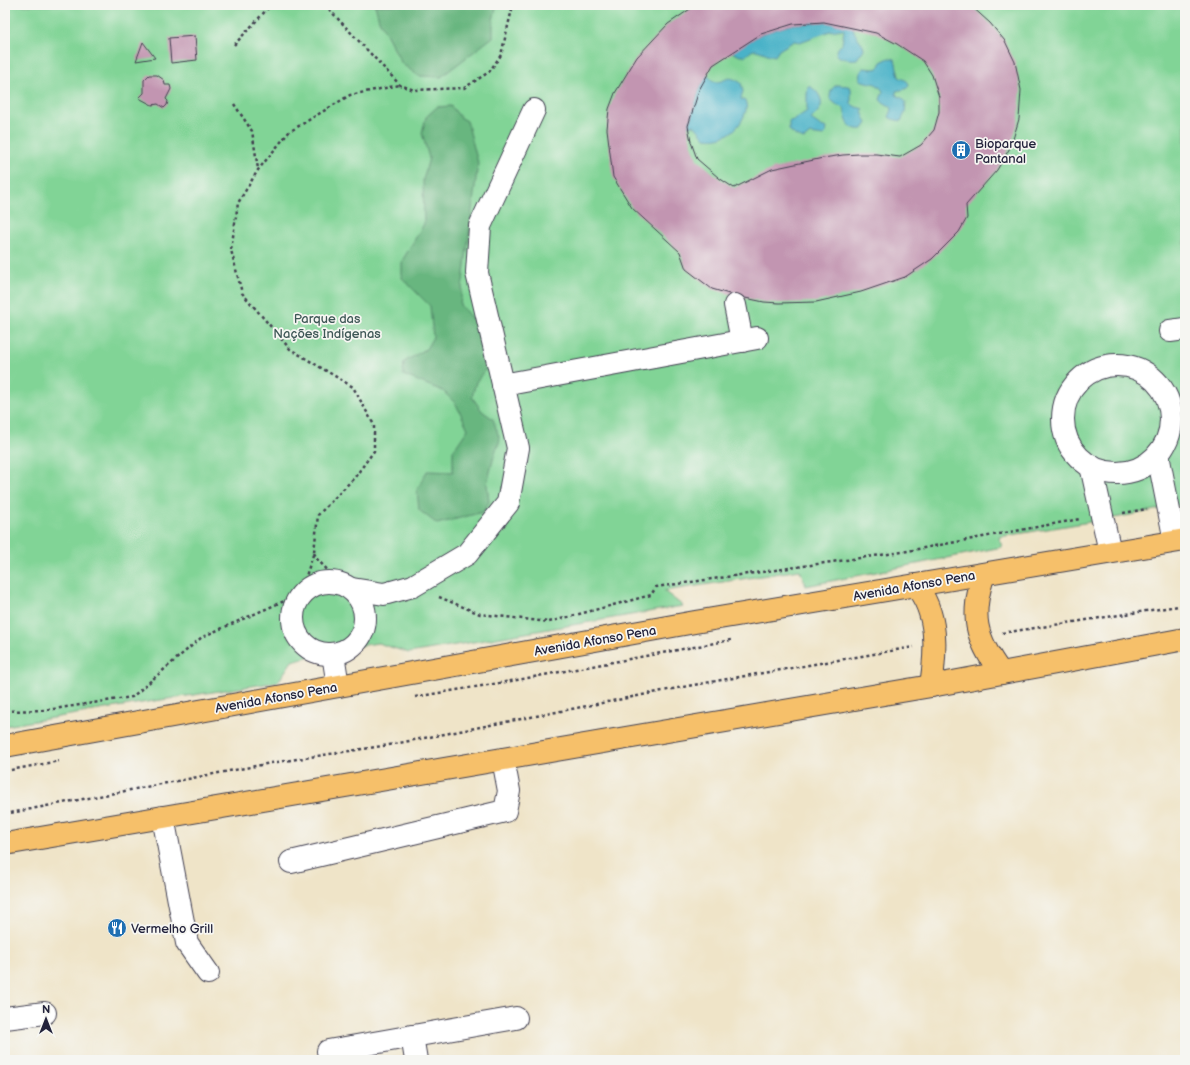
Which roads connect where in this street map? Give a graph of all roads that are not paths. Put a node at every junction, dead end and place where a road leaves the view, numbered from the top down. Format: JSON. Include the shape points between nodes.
{"nodes":[{"id":1,"x":534,"y":110,"type":"dead end"},
{"id":2,"x":735,"y":306,"type":"dead end"},
{"id":3,"x":503,"y":385,"type":"junction"},
{"id":4,"x":1158,"y":455,"type":"junction"},
{"id":5,"x":1091,"y":466,"type":"junction"},
{"id":6,"x":1180,"y":540,"type":"edge"},
{"id":7,"x":1110,"y":552,"type":"junction"},
{"id":8,"x":984,"y":574,"type":"junction"},
{"id":9,"x":345,"y":585,"type":"junction"},
{"id":10,"x":915,"y":586,"type":"junction"},
{"id":11,"x":1185,"y":639,"type":"edge"},
{"id":12,"x":333,"y":654,"type":"junction"},
{"id":13,"x":1001,"y":674,"type":"junction"},
{"id":14,"x":338,"y":686,"type":"junction"},
{"id":15,"x":931,"y":686,"type":"junction"},
{"id":16,"x":5,"y":746,"type":"edge"},
{"id":17,"x":503,"y":759,"type":"junction"},
{"id":18,"x":163,"y":817,"type":"junction"},
{"id":19,"x":5,"y":844,"type":"edge"},
{"id":20,"x":292,"y":862,"type":"dead end"},
{"id":21,"x":208,"y":973,"type":"dead end"},
{"id":22,"x":45,"y":1013,"type":"dead end"},
{"id":23,"x":5,"y":1018,"type":"edge"},
{"id":24,"x":516,"y":1018,"type":"dead end"},
{"id":25,"x":412,"y":1036,"type":"junction"},
{"id":26,"x":328,"y":1051,"type":"dead end"},
{"id":27,"x":416,"y":1060,"type":"edge"}],
"edges":[{"from":1,"to":3,"type":"street","via":[[480,226],[477,273]]},
{"from":2,"to":3,"type":"street","via":[[750,340]]},
{"from":3,"to":9,"type":"street","via":[[518,448],[508,503],[467,554],[412,586],[384,594]]},
{"from":4,"to":5,"type":"street","via":[[1147,465],[1127,473],[1106,473]]},
{"from":4,"to":5,"type":"street","via":[[1171,431],[1172,409],[1164,390],[1148,374],[1129,366],[1107,365],[1088,373],[1072,388],[1063,408],[1063,429],[1071,449]]},
{"from":4,"to":6,"type":"street"},
{"from":5,"to":7,"type":"street"},
{"from":6,"to":7,"type":"main road","name":"Avenida Afonso Pena"},
{"from":7,"to":8,"type":"main road","name":"Avenida Afonso Pena"},
{"from":8,"to":10,"type":"main road","name":"Avenida Afonso Pena"},
{"from":8,"to":13,"type":"main road","via":[[978,594],[977,625],[989,656]]},
{"from":9,"to":12,"type":"street","via":[[361,600],[365,614],[364,628],[357,640],[346,650]]},
{"from":9,"to":12,"type":"street","via":[[325,581],[311,586],[300,594],[293,608],[292,622],[297,635],[306,646],[319,653]]},
{"from":10,"to":14,"type":"main road","name":"Avenida Afonso Pena"},
{"from":10,"to":15,"type":"main road","via":[[923,594],[932,616],[934,659]]},
{"from":11,"to":13,"type":"main road"},
{"from":12,"to":14,"type":"street"},
{"from":13,"to":15,"type":"main road"},
{"from":14,"to":16,"type":"main road","name":"Avenida Afonso Pena"},
{"from":15,"to":17,"type":"main road"},
{"from":17,"to":18,"type":"main road"},
{"from":17,"to":20,"type":"street","via":[[509,791],[505,811]]},
{"from":18,"to":19,"type":"main road"},
{"from":18,"to":21,"type":"street","via":[[187,943]]},
{"from":22,"to":23,"type":"street"},
{"from":24,"to":25,"type":"street"},
{"from":25,"to":26,"type":"street"},
{"from":25,"to":27,"type":"street"}]}
